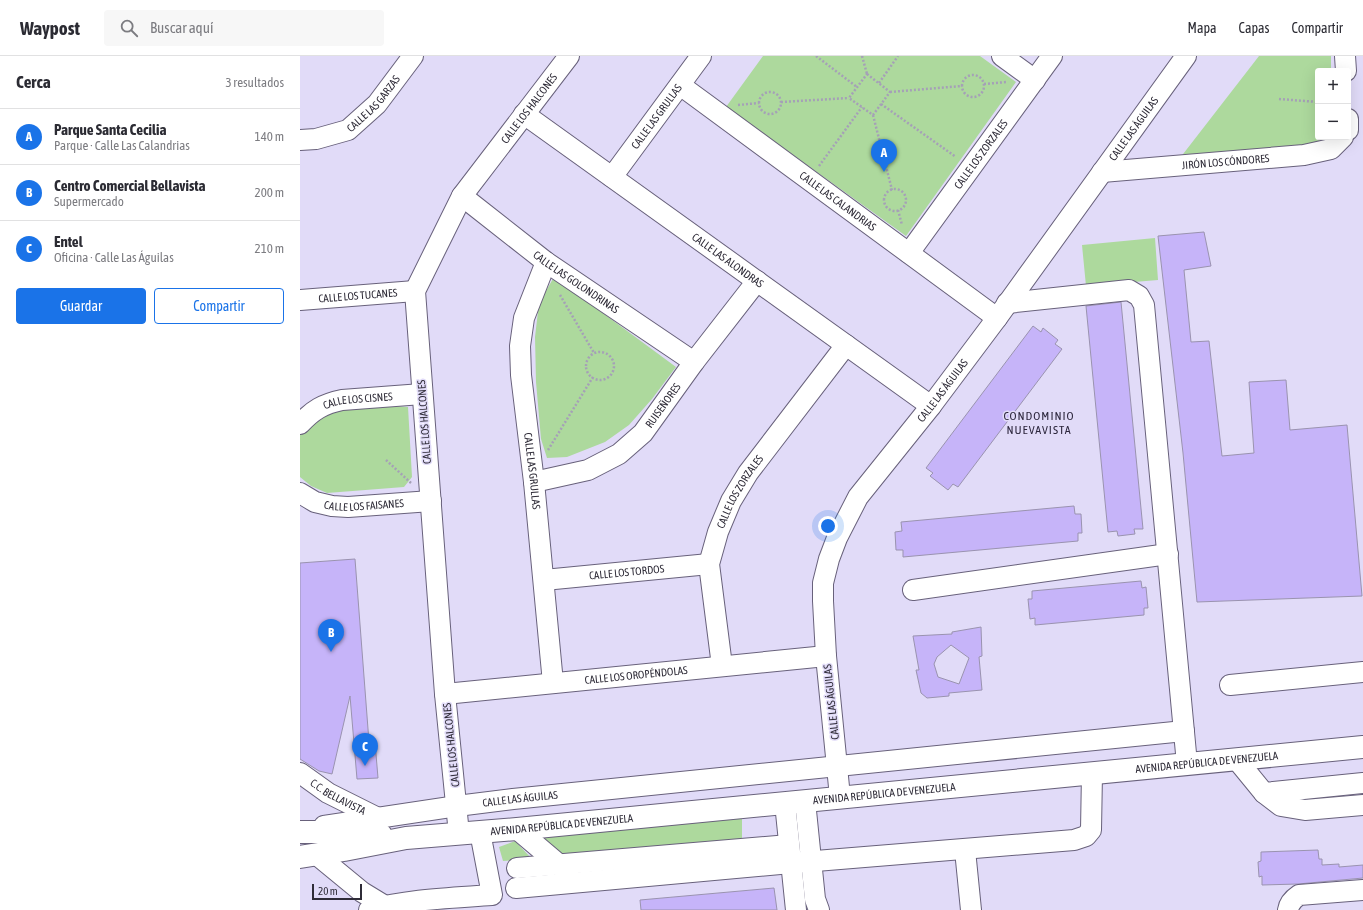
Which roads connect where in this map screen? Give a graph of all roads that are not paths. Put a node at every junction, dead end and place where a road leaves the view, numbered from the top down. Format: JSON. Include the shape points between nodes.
{"nodes":[{"id":1,"x":413,"y":56,"type":"edge"},
{"id":2,"x":568,"y":56,"type":"edge"},
{"id":3,"x":701,"y":56,"type":"edge"},
{"id":4,"x":1002,"y":56,"type":"edge"},
{"id":5,"x":1052,"y":56,"type":"edge"},
{"id":6,"x":1186,"y":56,"type":"edge"},
{"id":7,"x":1345,"y":56,"type":"edge"},
{"id":8,"x":1346,"y":68,"type":"edge"},
{"id":9,"x":1035,"y":80,"type":"junction"},
{"id":10,"x":680,"y":85,"type":"junction"},
{"id":11,"x":524,"y":114,"type":"junction"},
{"id":12,"x":300,"y":140,"type":"edge"},
{"id":13,"x":1340,"y":140,"type":"edge"},
{"id":14,"x":1102,"y":172,"type":"junction"},
{"id":15,"x":612,"y":177,"type":"junction"},
{"id":16,"x":462,"y":196,"type":"junction"},
{"id":17,"x":909,"y":253,"type":"junction"},
{"id":18,"x":546,"y":262,"type":"junction"},
{"id":19,"x":757,"y":281,"type":"junction"},
{"id":20,"x":415,"y":291,"type":"junction"},
{"id":21,"x":300,"y":298,"type":"edge"},
{"id":22,"x":1002,"y":310,"type":"junction"},
{"id":23,"x":846,"y":345,"type":"junction"},
{"id":24,"x":694,"y":362,"type":"junction"},
{"id":25,"x":422,"y":394,"type":"junction"},
{"id":26,"x":931,"y":406,"type":"junction"},
{"id":27,"x":300,"y":424,"type":"edge"},
{"id":28,"x":534,"y":479,"type":"junction"},
{"id":29,"x":300,"y":493,"type":"edge"},
{"id":30,"x":431,"y":501,"type":"junction"},
{"id":31,"x":1168,"y":554,"type":"junction"},
{"id":32,"x":709,"y":564,"type":"junction"},
{"id":33,"x":544,"y":580,"type":"junction"},
{"id":34,"x":913,"y":590,"type":"dead end"},
{"id":35,"x":826,"y":656,"type":"junction"},
{"id":36,"x":722,"y":666,"type":"junction"},
{"id":37,"x":1363,"y":672,"type":"edge"},
{"id":38,"x":553,"y":683,"type":"junction"},
{"id":39,"x":1230,"y":685,"type":"dead end"},
{"id":40,"x":445,"y":694,"type":"junction"},
{"id":41,"x":1184,"y":731,"type":"junction"},
{"id":42,"x":1363,"y":747,"type":"edge"},
{"id":43,"x":1237,"y":760,"type":"junction"},
{"id":44,"x":1187,"y":764,"type":"junction"},
{"id":45,"x":837,"y":767,"type":"junction"},
{"id":46,"x":300,"y":773,"type":"edge"},
{"id":47,"x":1092,"y":773,"type":"junction"},
{"id":48,"x":1363,"y":783,"type":"edge"},
{"id":49,"x":1264,"y":793,"type":"junction"},
{"id":50,"x":840,"y":797,"type":"junction"},
{"id":51,"x":795,"y":802,"type":"junction"},
{"id":52,"x":1363,"y":805,"type":"edge"},
{"id":53,"x":457,"y":806,"type":"junction"},
{"id":54,"x":378,"y":818,"type":"junction"},
{"id":55,"x":516,"y":829,"type":"junction"},
{"id":56,"x":300,"y":831,"type":"edge"},
{"id":57,"x":469,"y":833,"type":"junction"},
{"id":58,"x":406,"y":838,"type":"junction"},
{"id":59,"x":965,"y":850,"type":"junction"},
{"id":60,"x":790,"y":854,"type":"junction"},
{"id":61,"x":308,"y":856,"type":"edge"},
{"id":62,"x":811,"y":862,"type":"junction"},
{"id":63,"x":558,"y":865,"type":"junction"},
{"id":64,"x":517,"y":868,"type":"dead end"},
{"id":65,"x":583,"y":882,"type":"junction"},
{"id":66,"x":516,"y":888,"type":"dead end"},
{"id":67,"x":1363,"y":890,"type":"edge"},
{"id":68,"x":377,"y":908,"type":"edge"},
{"id":69,"x":796,"y":910,"type":"edge"},
{"id":70,"x":819,"y":910,"type":"edge"},
{"id":71,"x":971,"y":910,"type":"edge"},
{"id":72,"x":1288,"y":910,"type":"edge"}],
"edges":[{"from":1,"to":12,"type":"street","name":"CALLE LAS GARZAS","via":[[377,104],[348,130],[316,139]]},
{"from":2,"to":11,"type":"street","name":"CALLE LOS HALCONES"},
{"from":3,"to":10,"type":"street","name":"CALLE LAS GRULLAS"},
{"from":4,"to":9,"type":"street"},
{"from":5,"to":9,"type":"street","name":"CALLE LOS ZORZALES"},
{"from":6,"to":14,"type":"street","name":"CALLE LAS ÁGUILAS"},
{"from":7,"to":8,"type":"street"},
{"from":9,"to":17,"type":"street","name":"CALLE LOS ZORZALES"},
{"from":10,"to":15,"type":"street","name":"CALLE LAS GRULLAS"},
{"from":10,"to":17,"type":"street","name":"CALLE LAS CALANDRIAS"},
{"from":11,"to":15,"type":"street","name":"CALLE LAS ALONDRAS"},
{"from":11,"to":16,"type":"street","name":"CALLE LOS HALCONES"},
{"from":13,"to":14,"type":"street","name":"JIRÓN LOS CÓNDORES","via":[[1331,149],[1304,154]]},
{"from":14,"to":22,"type":"street","name":"CALLE LAS ÁGUILAS"},
{"from":15,"to":19,"type":"street","name":"CALLE LAS ALONDRAS"},
{"from":16,"to":18,"type":"street","name":"CALLE LAS GOLONDRINAS"},
{"from":16,"to":20,"type":"street","name":"CALLE LOS HALCONES"},
{"from":17,"to":22,"type":"street","name":"CALLE LAS CALANDRIAS"},
{"from":18,"to":24,"type":"street","name":"CALLE LAS GOLONDRINAS"},
{"from":18,"to":28,"type":"street","name":"CALLE LAS GRULLAS","via":[[524,318],[520,346],[521,376]]},
{"from":19,"to":23,"type":"street","name":"CALLE LAS ALONDRAS"},
{"from":19,"to":24,"type":"street","name":"RUISEÑORES"},
{"from":20,"to":21,"type":"street","name":"CALLE LOS TUCANES"},
{"from":20,"to":25,"type":"street","name":"CALLE LOS HALCONES"},
{"from":22,"to":26,"type":"street","name":"CALLE LAS ÁGUILAS"},
{"from":22,"to":31,"type":"street","via":[[1129,290],[1138,296],[1144,305]]},
{"from":23,"to":26,"type":"street","name":"CALLE LAS ALONDRAS"},
{"from":23,"to":32,"type":"street","name":"CALLE LOS ZORZALES","via":[[748,473],[731,501],[718,532]]},
{"from":24,"to":28,"type":"street","name":"RUISEÑORES","via":[[643,433],[619,454],[588,470]]},
{"from":25,"to":27,"type":"street","name":"CALLE LOS CISNES","via":[[342,400],[319,407]]},
{"from":25,"to":30,"type":"street","name":"CALLE LOS HALCONES"},
{"from":26,"to":35,"type":"street","name":"CALLE LAS ÁGUILAS","via":[[858,497],[837,538],[823,583]]},
{"from":28,"to":33,"type":"street","name":"CALLE LAS GRULLAS"},
{"from":29,"to":30,"type":"street","name":"CALLE LOS FAISANES","via":[[316,502],[348,507]]},
{"from":30,"to":40,"type":"street","name":"CALLE LOS HALCONES"},
{"from":31,"to":34,"type":"street"},
{"from":31,"to":41,"type":"street"},
{"from":32,"to":33,"type":"street","name":"CALLE LOS TORDOS"},
{"from":32,"to":36,"type":"street","name":"CALLE LOS ZORZALES"},
{"from":33,"to":38,"type":"street","name":"CALLE LAS GRULLAS"},
{"from":35,"to":36,"type":"street","name":"CALLE LOS OROPÉNDOLAS"},
{"from":35,"to":45,"type":"street","name":"CALLE LAS ÁGUILAS"},
{"from":36,"to":38,"type":"street","name":"CALLE LOS OROPÉNDOLAS"},
{"from":37,"to":39,"type":"street"},
{"from":38,"to":40,"type":"street","name":"CALLE LOS OROPÉNDOLAS"},
{"from":40,"to":53,"type":"street","name":"CALLE LOS HALCONES"},
{"from":41,"to":44,"type":"street"},
{"from":41,"to":45,"type":"street","name":"CALLE LAS ÁGUILAS"},
{"from":42,"to":43,"type":"main road","name":"AVENIDA REPÚBLICA DE VENEZUELA"},
{"from":43,"to":44,"type":"main road","name":"AVENIDA REPÚBLICA DE VENEZUELA"},
{"from":43,"to":49,"type":"street"},
{"from":44,"to":47,"type":"main road","name":"AVENIDA REPÚBLICA DE VENEZUELA"},
{"from":45,"to":50,"type":"street","name":"CALLE LAS ÁGUILAS"},
{"from":45,"to":53,"type":"street","name":"CALLE LAS ÁGUILAS"},
{"from":46,"to":54,"type":"street","name":"C.C. BELLAVISTA","via":[[328,793]]},
{"from":47,"to":50,"type":"main road","name":"AVENIDA REPÚBLICA DE VENEZUELA"},
{"from":47,"to":59,"type":"street","via":[[1091,830],[1086,836],[1074,840]]},
{"from":48,"to":49,"type":"street"},
{"from":49,"to":52,"type":"street","via":[[1281,806],[1305,810]]},
{"from":50,"to":51,"type":"main road","name":"AVENIDA REPÚBLICA DE VENEZUELA"},
{"from":51,"to":55,"type":"main road","name":"AVENIDA REPÚBLICA DE VENEZUELA"},
{"from":51,"to":60,"type":"street"},
{"from":51,"to":62,"type":"street"},
{"from":53,"to":54,"type":"street","name":"CALLE LAS ÁGUILAS"},
{"from":53,"to":57,"type":"street","name":"CALLE LOS HALCONES"},
{"from":54,"to":56,"type":"street","name":"CALLE LAS ÁGUILAS"},
{"from":55,"to":57,"type":"main road","name":"AVENIDA REPÚBLICA DE VENEZUELA"},
{"from":55,"to":63,"type":"street"},
{"from":56,"to":58,"type":"main road","name":"AVENIDA REPÚBLICA DE VENEZUELA"},
{"from":57,"to":58,"type":"main road","name":"AVENIDA REPÚBLICA DE VENEZUELA"},
{"from":57,"to":68,"type":"street","name":"CALLE LOS HALCONES","via":[[492,895]]},
{"from":58,"to":61,"type":"main road","name":"AVENIDA REPÚBLICA DE VENEZUELA"},
{"from":59,"to":62,"type":"street"},
{"from":59,"to":71,"type":"street"},
{"from":60,"to":62,"type":"street"},
{"from":60,"to":63,"type":"street"},
{"from":60,"to":65,"type":"street"},
{"from":60,"to":69,"type":"street"},
{"from":61,"to":68,"type":"street","via":[[362,892]]},
{"from":62,"to":70,"type":"street","via":[[815,899]]},
{"from":63,"to":64,"type":"street"},
{"from":63,"to":65,"type":"street"},
{"from":65,"to":66,"type":"street"},
{"from":67,"to":72,"type":"street","via":[[1299,895]]}]}
